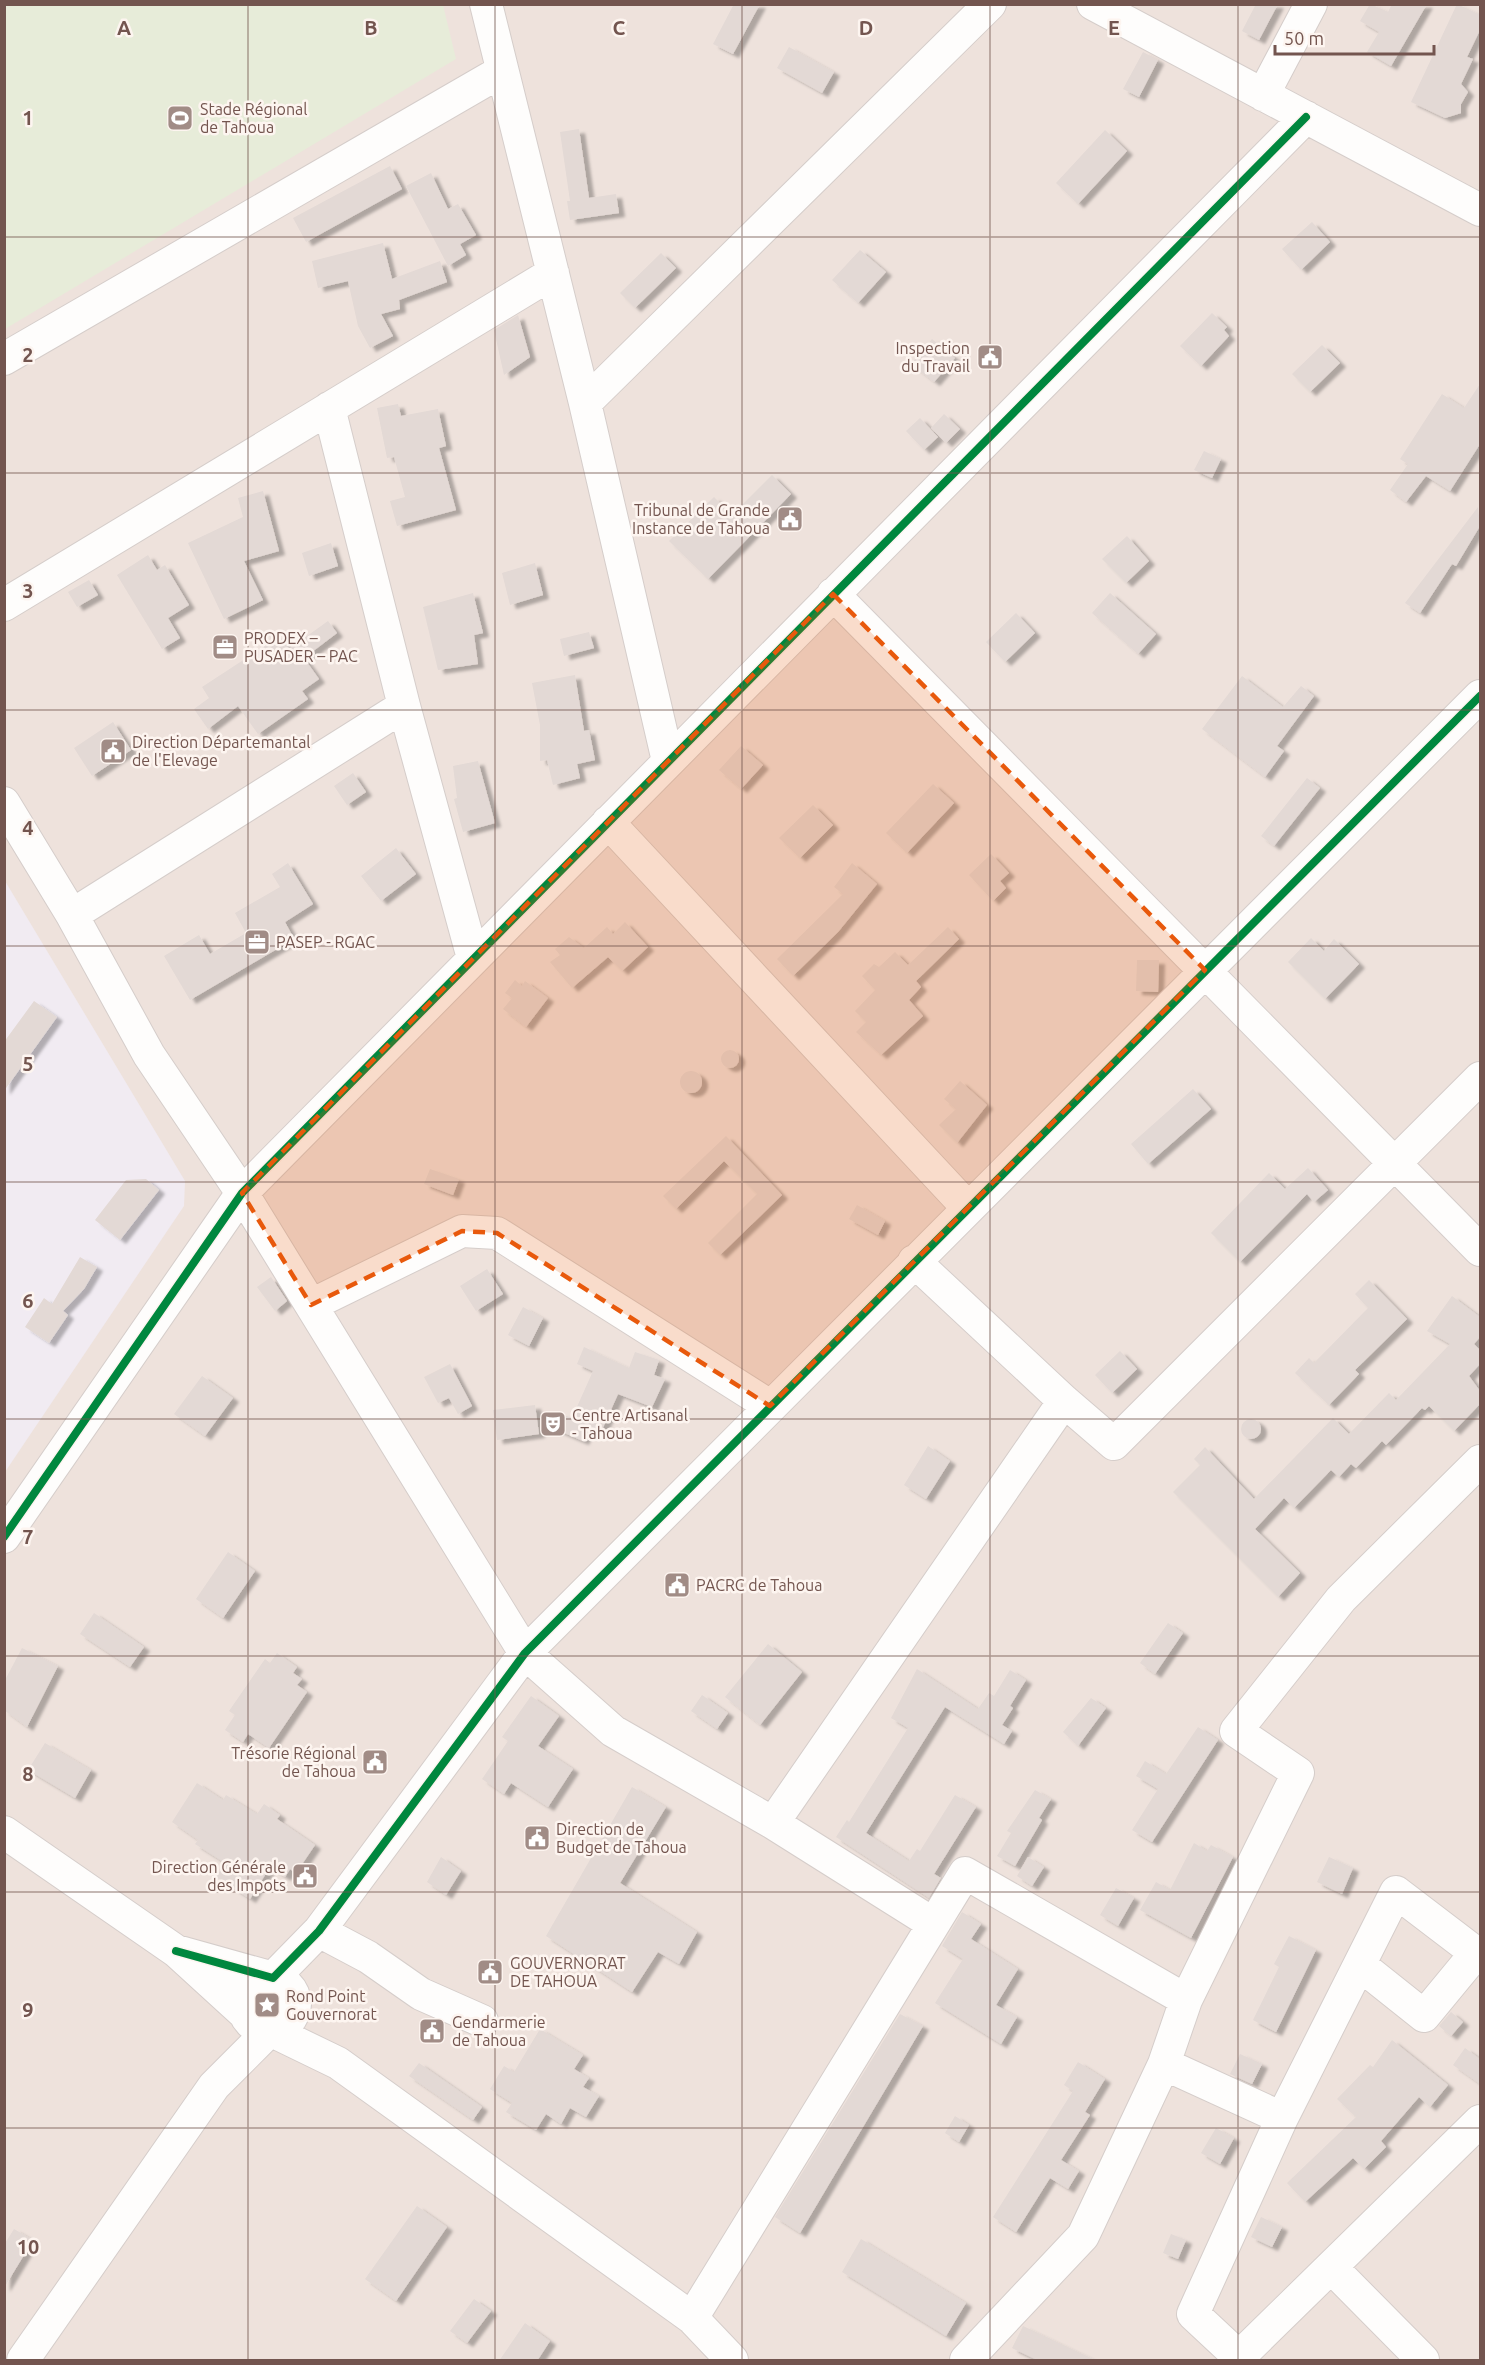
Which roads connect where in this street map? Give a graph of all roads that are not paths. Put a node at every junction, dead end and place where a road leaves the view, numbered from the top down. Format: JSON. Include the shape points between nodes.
{"nodes":[{"id":1,"x":486,"y":4,"type":"edge"},
{"id":2,"x":990,"y":4,"type":"edge"},
{"id":3,"x":1093,"y":4,"type":"edge"},
{"id":4,"x":1311,"y":4,"type":"edge"},
{"id":5,"x":502,"y":71,"type":"junction"},
{"id":6,"x":1263,"y":95,"type":"junction"},
{"id":7,"x":1306,"y":117,"type":"junction"},
{"id":8,"x":1479,"y":205,"type":"edge"},
{"id":9,"x":553,"y":273,"type":"junction"},
{"id":10,"x":4,"y":359,"type":"edge"},
{"id":11,"x":585,"y":402,"type":"junction"},
{"id":12,"x":329,"y":408,"type":"junction"},
{"id":13,"x":833,"y":594,"type":"junction"},
{"id":14,"x":4,"y":605,"type":"edge"},
{"id":15,"x":1480,"y":696,"type":"edge"},
{"id":16,"x":404,"y":706,"type":"junction"},
{"id":17,"x":668,"y":761,"type":"junction"},
{"id":18,"x":4,"y":803,"type":"edge"},
{"id":19,"x":608,"y":822,"type":"junction"},
{"id":20,"x":72,"y":915,"type":"junction"},
{"id":21,"x":473,"y":958,"type":"junction"},
{"id":22,"x":1205,"y":970,"type":"junction"},
{"id":23,"x":1480,"y":1078,"type":"edge"},
{"id":24,"x":1394,"y":1162,"type":"junction"},
{"id":25,"x":242,"y":1193,"type":"junction"},
{"id":26,"x":968,"y":1208,"type":"junction"},
{"id":27,"x":1480,"y":1250,"type":"edge"},
{"id":28,"x":914,"y":1261,"type":"junction"},
{"id":29,"x":312,"y":1305,"type":"junction"},
{"id":30,"x":1064,"y":1401,"type":"junction"},
{"id":31,"x":770,"y":1406,"type":"junction"},
{"id":32,"x":1477,"y":1471,"type":"edge"},
{"id":33,"x":4,"y":1537,"type":"edge"},
{"id":34,"x":525,"y":1653,"type":"junction"},
{"id":35,"x":773,"y":1823,"type":"junction"},
{"id":36,"x":4,"y":1832,"type":"edge"},
{"id":37,"x":932,"y":1923,"type":"junction"},
{"id":38,"x":320,"y":1931,"type":"junction"},
{"id":39,"x":176,"y":1951,"type":"junction"},
{"id":40,"x":1360,"y":1965,"type":"dead end"},
{"id":41,"x":284,"y":1989,"type":"junction"},
{"id":42,"x":1186,"y":2000,"type":"junction"},
{"id":43,"x":482,"y":2021,"type":"dead end"},
{"id":44,"x":257,"y":2022,"type":"junction"},
{"id":45,"x":338,"y":2063,"type":"junction"},
{"id":46,"x":1164,"y":2064,"type":"junction"},
{"id":47,"x":1282,"y":2118,"type":"junction"},
{"id":48,"x":1480,"y":2121,"type":"edge"},
{"id":49,"x":1330,"y":2267,"type":"junction"},
{"id":50,"x":692,"y":2318,"type":"junction"},
{"id":51,"x":1238,"y":2359,"type":"edge"},
{"id":52,"x":966,"y":2360,"type":"edge"},
{"id":53,"x":23,"y":2361,"type":"edge"},
{"id":54,"x":732,"y":2361,"type":"edge"},
{"id":55,"x":1423,"y":2361,"type":"edge"}],
"edges":[{"from":1,"to":5,"type":"street"},
{"from":2,"to":11,"type":"street"},
{"from":3,"to":6,"type":"street"},
{"from":4,"to":6,"type":"street"},
{"from":5,"to":9,"type":"street"},
{"from":5,"to":10,"type":"street"},
{"from":6,"to":7,"type":"street"},
{"from":7,"to":8,"type":"street"},
{"from":7,"to":13,"type":"street"},
{"from":9,"to":11,"type":"street"},
{"from":9,"to":12,"type":"street"},
{"from":11,"to":17,"type":"street"},
{"from":12,"to":14,"type":"street"},
{"from":12,"to":16,"type":"street"},
{"from":13,"to":17,"type":"street"},
{"from":13,"to":22,"type":"street"},
{"from":15,"to":22,"type":"street"},
{"from":16,"to":20,"type":"street"},
{"from":16,"to":21,"type":"street"},
{"from":17,"to":19,"type":"street"},
{"from":18,"to":20,"type":"street"},
{"from":19,"to":21,"type":"street"},
{"from":19,"to":26,"type":"street"},
{"from":20,"to":25,"type":"street","via":[[149,1055]]},
{"from":21,"to":25,"type":"street"},
{"from":22,"to":24,"type":"street"},
{"from":22,"to":26,"type":"street"},
{"from":23,"to":24,"type":"street"},
{"from":24,"to":27,"type":"street"},
{"from":24,"to":30,"type":"street","via":[[1114,1444]]},
{"from":25,"to":29,"type":"street"},
{"from":25,"to":33,"type":"street"},
{"from":26,"to":28,"type":"street"},
{"from":28,"to":30,"type":"street"},
{"from":28,"to":31,"type":"street"},
{"from":29,"to":31,"type":"street","via":[[462,1231],[497,1233]]},
{"from":29,"to":34,"type":"street"},
{"from":30,"to":35,"type":"street"},
{"from":31,"to":34,"type":"street"},
{"from":32,"to":42,"type":"street","via":[[1341,1599],[1236,1731],[1298,1773]]},
{"from":34,"to":35,"type":"street","via":[[613,1731]]},
{"from":34,"to":38,"type":"street"},
{"from":35,"to":37,"type":"street"},
{"from":36,"to":39,"type":"street"},
{"from":37,"to":42,"type":"street","via":[[965,1873]]},
{"from":37,"to":50,"type":"street"},
{"from":38,"to":41,"type":"street"},
{"from":38,"to":43,"type":"street","via":[[368,1957],[421,1994]]},
{"from":39,"to":41,"type":"street"},
{"from":39,"to":44,"type":"street"},
{"from":40,"to":47,"type":"street"},
{"from":41,"to":44,"type":"street","via":[[292,2017],[279,2028]]},
{"from":41,"to":44,"type":"street","via":[[257,1980],[246,1991],[243,2007]]},
{"from":41,"to":45,"type":"street"},
{"from":42,"to":46,"type":"street"},
{"from":44,"to":45,"type":"street"},
{"from":44,"to":53,"type":"street"},
{"from":45,"to":50,"type":"street"},
{"from":46,"to":47,"type":"street"},
{"from":46,"to":52,"type":"street","via":[[1083,2236]]},
{"from":47,"to":51,"type":"street","via":[[1193,2314]]},
{"from":48,"to":49,"type":"street"},
{"from":49,"to":51,"type":"street"},
{"from":49,"to":55,"type":"street"},
{"from":50,"to":54,"type":"street"}]}
